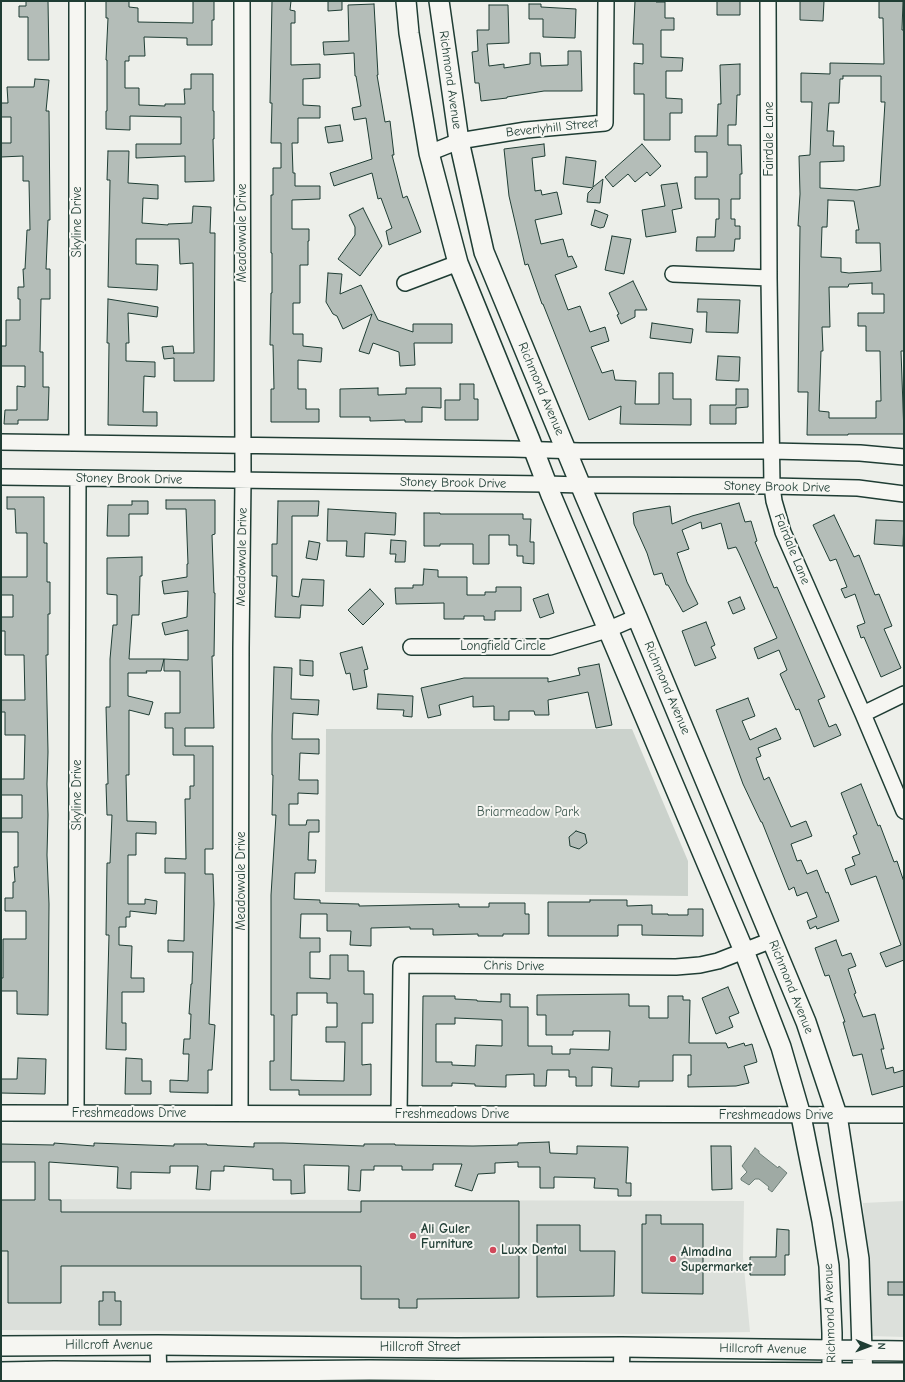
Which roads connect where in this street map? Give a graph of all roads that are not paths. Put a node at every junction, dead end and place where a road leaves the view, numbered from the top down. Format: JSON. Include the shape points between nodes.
{"nodes":[{"id":1,"x":77,"y":1,"type":"edge"},
{"id":2,"x":242,"y":1,"type":"edge"},
{"id":3,"x":406,"y":1,"type":"edge"},
{"id":4,"x":439,"y":1,"type":"edge"},
{"id":5,"x":606,"y":1,"type":"edge"},
{"id":6,"x":768,"y":1,"type":"edge"},
{"id":7,"x":459,"y":141,"type":"junction"},
{"id":8,"x":429,"y":153,"type":"junction"},
{"id":9,"x":458,"y":263,"type":"junction"},
{"id":10,"x":673,"y":274,"type":"dead end"},
{"id":11,"x":769,"y":278,"type":"junction"},
{"id":12,"x":405,"y":283,"type":"dead end"},
{"id":13,"x":1,"y":442,"type":"edge"},
{"id":14,"x":77,"y":443,"type":"junction"},
{"id":15,"x":243,"y":445,"type":"junction"},
{"id":16,"x":532,"y":449,"type":"junction"},
{"id":17,"x":567,"y":451,"type":"junction"},
{"id":18,"x":771,"y":451,"type":"junction"},
{"id":19,"x":904,"y":457,"type":"edge"},
{"id":20,"x":1,"y":477,"type":"edge"},
{"id":21,"x":78,"y":478,"type":"junction"},
{"id":22,"x":243,"y":480,"type":"junction"},
{"id":23,"x":546,"y":484,"type":"junction"},
{"id":24,"x":581,"y":485,"type":"junction"},
{"id":25,"x":772,"y":486,"type":"junction"},
{"id":26,"x":904,"y":494,"type":"edge"},
{"id":27,"x":637,"y":617,"type":"junction"},
{"id":28,"x":608,"y":630,"type":"junction"},
{"id":29,"x":411,"y":647,"type":"dead end"},
{"id":30,"x":904,"y":694,"type":"edge"},
{"id":31,"x":863,"y":714,"type":"junction"},
{"id":32,"x":904,"y":811,"type":"edge"},
{"id":33,"x":772,"y":940,"type":"junction"},
{"id":34,"x":744,"y":951,"type":"junction"},
{"id":35,"x":1,"y":1113,"type":"edge"},
{"id":36,"x":76,"y":1113,"type":"junction"},
{"id":37,"x":240,"y":1113,"type":"junction"},
{"id":38,"x":399,"y":1114,"type":"junction"},
{"id":39,"x":837,"y":1115,"type":"junction"},
{"id":40,"x":904,"y":1115,"type":"edge"},
{"id":41,"x":801,"y":1116,"type":"junction"},
{"id":42,"x":158,"y":1345,"type":"junction"},
{"id":43,"x":1,"y":1346,"type":"edge"},
{"id":44,"x":217,"y":1346,"type":"joint"},
{"id":45,"x":622,"y":1347,"type":"junction"},
{"id":46,"x":406,"y":1348,"type":"junction"},
{"id":47,"x":832,"y":1350,"type":"junction"},
{"id":48,"x":863,"y":1351,"type":"junction"},
{"id":49,"x":904,"y":1351,"type":"edge"},
{"id":50,"x":406,"y":1371,"type":"junction"},
{"id":51,"x":1,"y":1372,"type":"edge"},
{"id":52,"x":759,"y":1373,"type":"joint"},
{"id":53,"x":904,"y":1373,"type":"edge"},
{"id":54,"x":159,"y":1377,"type":"edge"},
{"id":55,"x":621,"y":1377,"type":"edge"},
{"id":56,"x":832,"y":1377,"type":"edge"},
{"id":57,"x":863,"y":1377,"type":"edge"}],
"edges":[{"from":1,"to":14,"type":"street","name":"Skyline Drive"},
{"from":2,"to":15,"type":"street","name":"Meadowvale Drive"},
{"from":3,"to":8,"type":"main road","name":"Richmond Avenue"},
{"from":4,"to":7,"type":"main road","name":"Richmond Avenue"},
{"from":5,"to":7,"type":"street","name":"Beverlyhill Street","via":[[605,123],[526,130]]},
{"from":6,"to":11,"type":"street","name":"Fairdale Lane"},
{"from":7,"to":8,"type":"street","name":"Beverlyhill Street"},
{"from":7,"to":17,"type":"main road","name":"Richmond Avenue","via":[[484,252]]},
{"from":8,"to":9,"type":"main road","name":"Richmond Avenue"},
{"from":9,"to":12,"type":"street"},
{"from":9,"to":16,"type":"main road","name":"Richmond Avenue"},
{"from":10,"to":11,"type":"street"},
{"from":11,"to":18,"type":"street","name":"Fairdale Lane"},
{"from":13,"to":14,"type":"street"},
{"from":14,"to":15,"type":"street"},
{"from":15,"to":16,"type":"street"},
{"from":15,"to":22,"type":"street","name":"Meadowvale Drive"},
{"from":16,"to":17,"type":"street"},
{"from":16,"to":23,"type":"main road","name":"Richmond Avenue"},
{"from":17,"to":18,"type":"street"},
{"from":17,"to":24,"type":"main road","name":"Richmond Avenue"},
{"from":18,"to":19,"type":"street","via":[[860,453]]},
{"from":18,"to":25,"type":"street","name":"Fairdale Lane"},
{"from":20,"to":21,"type":"street","name":"Stoney Brook Drive"},
{"from":21,"to":22,"type":"street","name":"Stoney Brook Drive"},
{"from":21,"to":36,"type":"street","name":"Skyline Drive"},
{"from":22,"to":23,"type":"street","name":"Stoney Brook Drive"},
{"from":22,"to":37,"type":"street","name":"Meadowvale Drive"},
{"from":23,"to":24,"type":"street","name":"Stoney Brook Drive"},
{"from":23,"to":28,"type":"main road","name":"Richmond Avenue"},
{"from":24,"to":25,"type":"street","name":"Stoney Brook Drive"},
{"from":24,"to":27,"type":"main road","name":"Richmond Avenue"},
{"from":25,"to":26,"type":"street","name":"Stoney Brook Drive","via":[[858,488]]},
{"from":25,"to":31,"type":"street","name":"Fairdale Lane","via":[[783,532]]},
{"from":27,"to":28,"type":"street","name":"Longfield Circle"},
{"from":27,"to":33,"type":"main road","name":"Richmond Avenue"},
{"from":28,"to":29,"type":"street","name":"Longfield Circle","via":[[550,646]]},
{"from":28,"to":34,"type":"main road","name":"Richmond Avenue"},
{"from":30,"to":31,"type":"street"},
{"from":31,"to":32,"type":"street","name":"Fairdale Lane"},
{"from":33,"to":34,"type":"street","name":"Chris Drive"},
{"from":33,"to":39,"type":"main road","name":"Richmond Avenue","via":[[806,1022]]},
{"from":34,"to":38,"type":"street","name":"Chris Drive","via":[[718,961],[676,967],[401,964]]},
{"from":34,"to":41,"type":"main road","name":"Richmond Avenue","via":[[781,1047]]},
{"from":35,"to":36,"type":"street","name":"Freshmeadows Drive"},
{"from":36,"to":37,"type":"street","name":"Freshmeadows Drive"},
{"from":37,"to":38,"type":"street","name":"Freshmeadows Drive"},
{"from":38,"to":41,"type":"street","name":"Freshmeadows Drive"},
{"from":39,"to":40,"type":"street","name":"Freshmeadows Drive"},
{"from":39,"to":41,"type":"street","name":"Freshmeadows Drive"},
{"from":39,"to":48,"type":"main road","name":"Richmond Avenue","via":[[859,1259]]},
{"from":41,"to":47,"type":"main road","name":"Richmond Avenue","via":[[829,1266]]},
{"from":42,"to":43,"type":"main road","name":"Hillcroft Avenue"},
{"from":42,"to":44,"type":"main road","name":"Hillcroft Avenue"},
{"from":42,"to":54,"type":"street"},
{"from":44,"to":46,"type":"main road","name":"Hillcroft Street"},
{"from":45,"to":46,"type":"main road","name":"Hillcroft Street"},
{"from":45,"to":47,"type":"main road","name":"Hillcroft Avenue"},
{"from":45,"to":55,"type":"street"},
{"from":46,"to":50,"type":"main road"},
{"from":47,"to":48,"type":"main road","name":"Hillcroft Avenue"},
{"from":47,"to":56,"type":"main road","name":"Richmond Avenue"},
{"from":48,"to":49,"type":"main road","name":"Hillcroft Avenue"},
{"from":48,"to":57,"type":"main road","name":"Richmond Avenue"},
{"from":50,"to":54,"type":"main road","name":"Hillcroft Street"},
{"from":50,"to":55,"type":"main road","name":"Hillcroft Street"},
{"from":51,"to":54,"type":"main road","name":"Hillcroft Street"},
{"from":52,"to":55,"type":"main road","name":"Hillcroft Street"},
{"from":52,"to":56,"type":"main road","name":"Hillcroft Avenue"},
{"from":53,"to":57,"type":"main road","name":"Hillcroft Avenue"},
{"from":56,"to":57,"type":"main road","name":"Hillcroft Avenue"}]}
